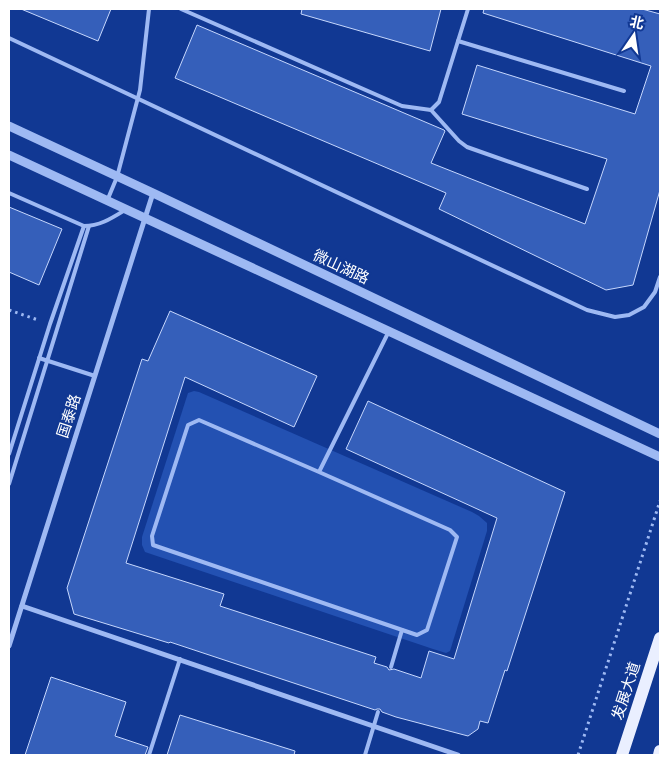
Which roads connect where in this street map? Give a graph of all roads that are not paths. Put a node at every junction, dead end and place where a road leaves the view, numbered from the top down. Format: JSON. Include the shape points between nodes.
{"nodes":[{"id":1,"x":149,"y":9,"type":"edge"},
{"id":2,"x":181,"y":9,"type":"edge"},
{"id":3,"x":468,"y":9,"type":"edge"},
{"id":4,"x":9,"y":38,"type":"edge"},
{"id":5,"x":458,"y":41,"type":"junction"},
{"id":6,"x":624,"y":91,"type":"dead end"},
{"id":7,"x":137,"y":99,"type":"junction"},
{"id":8,"x":431,"y":110,"type":"junction"},
{"id":9,"x":9,"y":126,"type":"edge"},
{"id":10,"x":9,"y":155,"type":"edge"},
{"id":11,"x":117,"y":177,"type":"junction"},
{"id":12,"x":587,"y":188,"type":"dead end"},
{"id":13,"x":9,"y":193,"type":"edge"},
{"id":14,"x":153,"y":193,"type":"junction"},
{"id":15,"x":107,"y":201,"type":"junction"},
{"id":16,"x":126,"y":210,"type":"junction"},
{"id":17,"x":146,"y":218,"type":"junction"},
{"id":18,"x":84,"y":226,"type":"junction"},
{"id":19,"x":89,"y":226,"type":"junction"},
{"id":20,"x":660,"y":278,"type":"edge"},
{"id":21,"x":389,"y":331,"type":"junction"},
{"id":22,"x":39,"y":358,"type":"junction"},
{"id":23,"x":47,"y":361,"type":"junction"},
{"id":24,"x":95,"y":376,"type":"junction"},
{"id":25,"x":660,"y":434,"type":"edge"},
{"id":26,"x":9,"y":454,"type":"edge"},
{"id":27,"x":660,"y":457,"type":"edge"},
{"id":28,"x":319,"y":472,"type":"junction"},
{"id":29,"x":9,"y":484,"type":"edge"},
{"id":30,"x":22,"y":606,"type":"junction"},
{"id":31,"x":402,"y":630,"type":"junction"},
{"id":32,"x":660,"y":638,"type":"edge"},
{"id":33,"x":9,"y":646,"type":"edge"},
{"id":34,"x":180,"y":659,"type":"junction"},
{"id":35,"x":391,"y":667,"type":"dead end"},
{"id":36,"x":378,"y":712,"type":"dead end"},
{"id":37,"x":374,"y":726,"type":"junction"},
{"id":38,"x":660,"y":751,"type":"edge"},
{"id":39,"x":149,"y":755,"type":"edge"},
{"id":40,"x":365,"y":755,"type":"edge"},
{"id":41,"x":458,"y":755,"type":"edge"},
{"id":42,"x":622,"y":755,"type":"edge"},
{"id":43,"x":659,"y":755,"type":"edge"}],
"edges":[{"from":1,"to":7,"type":"lane"},
{"from":2,"to":8,"type":"lane","via":[[402,106]]},
{"from":3,"to":5,"type":"lane"},
{"from":4,"to":7,"type":"lane"},
{"from":5,"to":6,"type":"lane"},
{"from":5,"to":8,"type":"lane","via":[[439,102]]},
{"from":7,"to":11,"type":"lane"},
{"from":7,"to":20,"type":"lane","via":[[587,310],[615,317],[629,315],[644,307]]},
{"from":8,"to":12,"type":"lane","via":[[467,147]]},
{"from":9,"to":11,"type":"street","name":"微山湖路"},
{"from":10,"to":15,"type":"street"},
{"from":11,"to":14,"type":"street","name":"微山湖路"},
{"from":11,"to":15,"type":"lane"},
{"from":13,"to":18,"type":"lane"},
{"from":14,"to":17,"type":"street","name":"国泰路"},
{"from":14,"to":25,"type":"street","name":"微山湖路"},
{"from":15,"to":16,"type":"street"},
{"from":16,"to":17,"type":"street"},
{"from":16,"to":19,"type":"lane","via":[[104,223]]},
{"from":17,"to":21,"type":"street"},
{"from":17,"to":24,"type":"street","name":"国泰路"},
{"from":18,"to":19,"type":"lane"},
{"from":18,"to":22,"type":"lane"},
{"from":19,"to":23,"type":"lane"},
{"from":21,"to":27,"type":"street"},
{"from":21,"to":28,"type":"lane"},
{"from":22,"to":23,"type":"lane"},
{"from":22,"to":26,"type":"lane"},
{"from":23,"to":24,"type":"lane"},
{"from":23,"to":29,"type":"lane"},
{"from":24,"to":30,"type":"street","name":"国泰路"},
{"from":28,"to":31,"type":"lane","via":[[450,530],[457,537],[426,630],[418,636]]},
{"from":28,"to":31,"type":"lane","via":[[199,420],[188,425],[152,536],[153,545]]},
{"from":30,"to":33,"type":"street","name":"国泰路"},
{"from":30,"to":34,"type":"street"},
{"from":31,"to":35,"type":"lane"},
{"from":32,"to":42,"type":"main road","name":"发展大道"},
{"from":34,"to":37,"type":"street"},
{"from":34,"to":39,"type":"lane"},
{"from":36,"to":37,"type":"lane"},
{"from":37,"to":40,"type":"lane"},
{"from":37,"to":41,"type":"street"},
{"from":38,"to":43,"type":"main road"}]}
